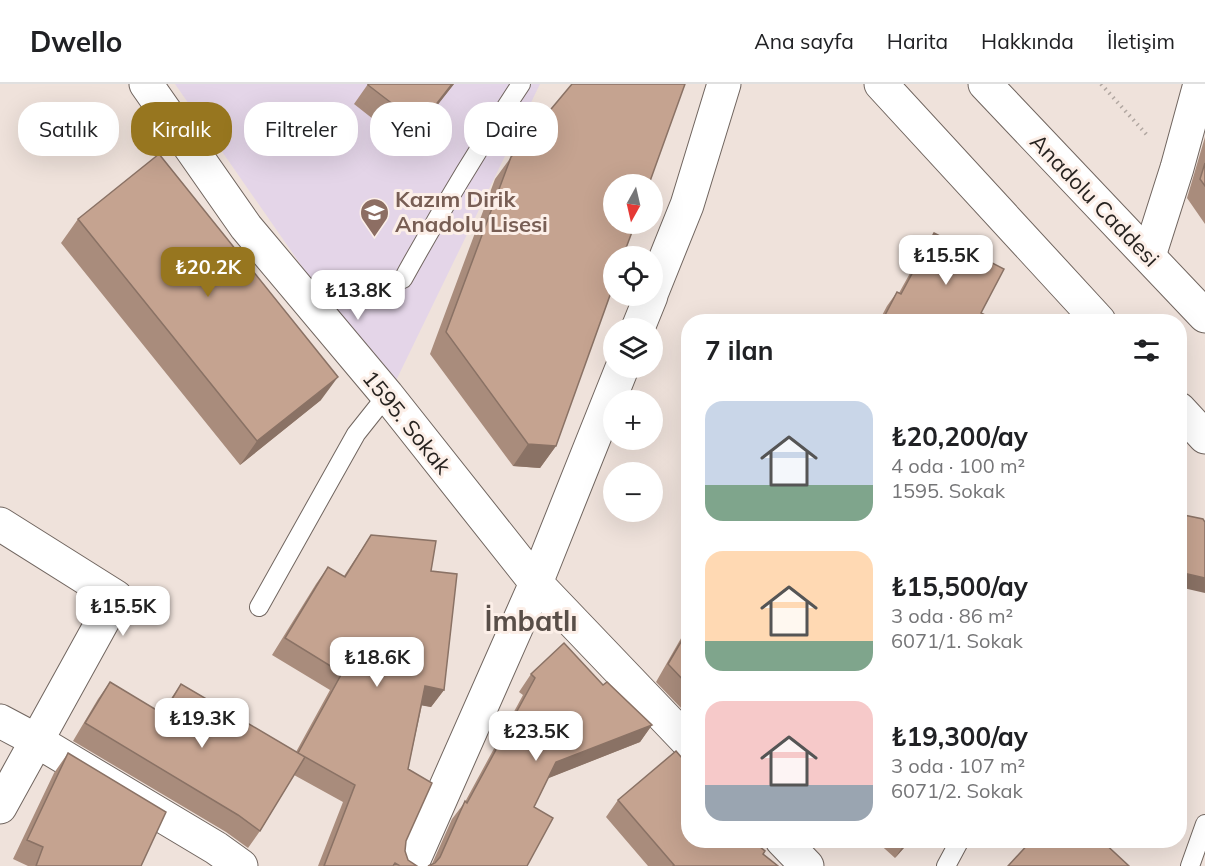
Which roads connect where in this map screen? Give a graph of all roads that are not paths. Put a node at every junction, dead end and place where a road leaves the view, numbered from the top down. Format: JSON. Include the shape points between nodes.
{"nodes":[{"id":1,"x":146,"y":84,"type":"edge"},
{"id":2,"x":522,"y":84,"type":"edge"},
{"id":3,"x":724,"y":84,"type":"edge"},
{"id":4,"x":881,"y":84,"type":"edge"},
{"id":5,"x":985,"y":84,"type":"edge"},
{"id":6,"x":1200,"y":84,"type":"edge"},
{"id":7,"x":1149,"y":256,"type":"junction"},
{"id":8,"x":663,"y":266,"type":"edge"},
{"id":9,"x":403,"y":279,"type":"dead end"},
{"id":10,"x":1093,"y":314,"type":"edge"},
{"id":11,"x":1205,"y":316,"type":"edge"},
{"id":12,"x":618,"y":378,"type":"edge"},
{"id":13,"x":387,"y":395,"type":"junction"},
{"id":14,"x":1187,"y":418,"type":"edge"},
{"id":15,"x":1205,"y":437,"type":"edge"},
{"id":16,"x":0,"y":524,"type":"edge"},
{"id":17,"x":536,"y":583,"type":"junction"},
{"id":18,"x":259,"y":607,"type":"dead end"},
{"id":19,"x":0,"y":721,"type":"edge"},
{"id":20,"x":681,"y":735,"type":"edge"},
{"id":21,"x":37,"y":741,"type":"junction"},
{"id":22,"x":0,"y":807,"type":"edge"},
{"id":23,"x":1205,"y":824,"type":"edge"},
{"id":24,"x":790,"y":848,"type":"edge"},
{"id":25,"x":956,"y":848,"type":"edge"},
{"id":26,"x":241,"y":866,"type":"edge"},
{"id":27,"x":411,"y":866,"type":"edge"},
{"id":28,"x":807,"y":866,"type":"edge"},
{"id":29,"x":946,"y":866,"type":"edge"},
{"id":30,"x":1190,"y":866,"type":"edge"}],
"edges":[{"from":1,"to":13,"type":"main road","name":"1595. Sokak","via":[[246,227]]},
{"from":2,"to":9,"type":"lane","via":[[491,129]]},
{"from":3,"to":8,"type":"main road","via":[[687,205]]},
{"from":4,"to":10,"type":"main road"},
{"from":5,"to":7,"type":"main road","name":"Anadolu Caddesi"},
{"from":6,"to":7,"type":"main road"},
{"from":7,"to":11,"type":"main road","name":"Anadolu Caddesi"},
{"from":12,"to":17,"type":"main road"},
{"from":13,"to":17,"type":"main road","name":"1595. Sokak"},
{"from":13,"to":18,"type":"lane","via":[[356,434]]},
{"from":14,"to":15,"type":"main road"},
{"from":16,"to":21,"type":"main road","via":[[116,597]]},
{"from":17,"to":20,"type":"main road","name":"1595. Sokak"},
{"from":17,"to":27,"type":"main road"},
{"from":19,"to":21,"type":"main road"},
{"from":21,"to":22,"type":"main road"},
{"from":21,"to":26,"type":"main road"},
{"from":23,"to":30,"type":"lane"},
{"from":24,"to":28,"type":"main road"},
{"from":25,"to":29,"type":"lane"}]}
